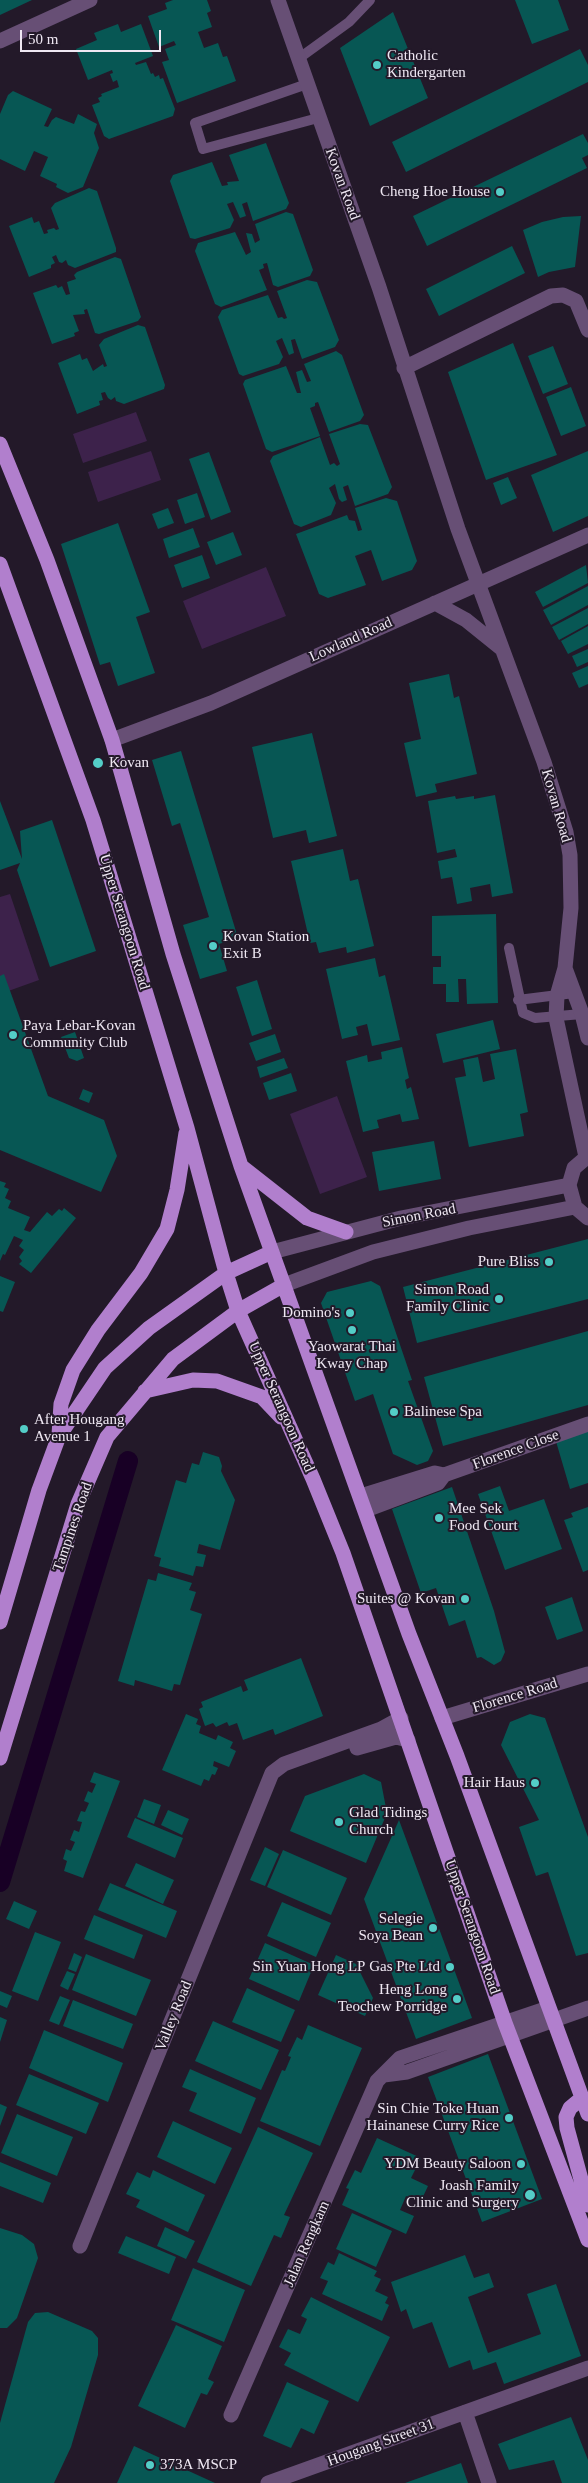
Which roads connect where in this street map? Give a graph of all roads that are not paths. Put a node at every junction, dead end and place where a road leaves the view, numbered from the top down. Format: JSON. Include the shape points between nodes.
{"nodes":[{"id":1,"x":278,"y":0,"type":"edge"},
{"id":2,"x":370,"y":0,"type":"edge"},
{"id":3,"x":81,"y":2,"type":"edge"},
{"id":4,"x":0,"y":41,"type":"edge"},
{"id":5,"x":298,"y":58,"type":"junction"},
{"id":6,"x":307,"y":84,"type":"junction"},
{"id":7,"x":318,"y":118,"type":"junction"},
{"id":8,"x":588,"y":330,"type":"edge"},
{"id":9,"x":404,"y":368,"type":"junction"},
{"id":10,"x":0,"y":444,"type":"edge"},
{"id":11,"x":588,"y":535,"type":"edge"},
{"id":12,"x":0,"y":564,"type":"edge"},
{"id":13,"x":478,"y":583,"type":"junction"},
{"id":14,"x":435,"y":603,"type":"junction"},
{"id":15,"x":504,"y":650,"type":"junction"},
{"id":16,"x":112,"y":740,"type":"junction"},
{"id":17,"x":509,"y":948,"type":"dead end"},
{"id":18,"x":565,"y":968,"type":"junction"},
{"id":19,"x":574,"y":993,"type":"junction"},
{"id":20,"x":557,"y":996,"type":"junction"},
{"id":21,"x":518,"y":1000,"type":"junction"},
{"id":22,"x":582,"y":1014,"type":"junction"},
{"id":23,"x":556,"y":1018,"type":"junction"},
{"id":24,"x":588,"y":1038,"type":"edge"},
{"id":25,"x":187,"y":1128,"type":"junction"},
{"id":26,"x":587,"y":1157,"type":"edge"},
{"id":27,"x":241,"y":1166,"type":"junction"},
{"id":28,"x":569,"y":1185,"type":"junction"},
{"id":29,"x":574,"y":1206,"type":"junction"},
{"id":30,"x":588,"y":1218,"type":"edge"},
{"id":31,"x":346,"y":1232,"type":"junction"},
{"id":32,"x":272,"y":1252,"type":"junction"},
{"id":33,"x":226,"y":1273,"type":"junction"},
{"id":34,"x":284,"y":1285,"type":"junction"},
{"id":35,"x":238,"y":1310,"type":"junction"},
{"id":36,"x":145,"y":1391,"type":"junction"},
{"id":37,"x":588,"y":1424,"type":"edge"},
{"id":38,"x":288,"y":1425,"type":"junction"},
{"id":39,"x":59,"y":1436,"type":"junction"},
{"id":40,"x":363,"y":1503,"type":"junction"},
{"id":41,"x":0,"y":1622,"type":"edge"},
{"id":42,"x":588,"y":1674,"type":"edge"},
{"id":43,"x":401,"y":1718,"type":"junction"},
{"id":44,"x":442,"y":1718,"type":"junction"},
{"id":45,"x":408,"y":1740,"type":"junction"},
{"id":46,"x":0,"y":1758,"type":"edge"},
{"id":47,"x":268,"y":1786,"type":"junction"},
{"id":48,"x":588,"y":2008,"type":"edge"},
{"id":49,"x":551,"y":2015,"type":"junction"},
{"id":50,"x":507,"y":2030,"type":"junction"},
{"id":51,"x":582,"y":2098,"type":"junction"},
{"id":52,"x":588,"y":2114,"type":"edge"},
{"id":53,"x":588,"y":2205,"type":"edge"},
{"id":54,"x":588,"y":2240,"type":"edge"},
{"id":55,"x":80,"y":2246,"type":"dead end"},
{"id":56,"x":588,"y":2368,"type":"edge"},
{"id":57,"x":465,"y":2412,"type":"junction"},
{"id":58,"x":231,"y":2414,"type":"dead end"},
{"id":59,"x":268,"y":2483,"type":"edge"},
{"id":60,"x":489,"y":2483,"type":"edge"}],
"edges":[{"from":1,"to":5,"type":"street","name":"Kovan Road"},
{"from":2,"to":5,"type":"lane","via":[[349,22]]},
{"from":3,"to":4,"type":"street"},
{"from":5,"to":6,"type":"street","name":"Kovan Road"},
{"from":6,"to":7,"type":"street","name":"Kovan Road"},
{"from":6,"to":7,"type":"lane","via":[[195,123],[203,149]]},
{"from":7,"to":9,"type":"street","name":"Kovan Road","via":[[379,287]]},
{"from":8,"to":9,"type":"street","via":[[579,305],[568,296],[551,296]]},
{"from":9,"to":13,"type":"street","name":"Kovan Road"},
{"from":10,"to":16,"type":"main road","via":[[47,560]]},
{"from":11,"to":13,"type":"street","name":"Lowland Road"},
{"from":12,"to":25,"type":"main road","name":"Upper Serangoon Road","via":[[93,820]]},
{"from":13,"to":14,"type":"street","name":"Lowland Road"},
{"from":13,"to":15,"type":"street","name":"Kovan Road"},
{"from":14,"to":15,"type":"street","via":[[466,620]]},
{"from":14,"to":16,"type":"street","name":"Lowland Road","via":[[211,702]]},
{"from":15,"to":18,"type":"street","name":"Kovan Road","via":[[566,832],[572,883]]},
{"from":16,"to":27,"type":"main road","via":[[173,954]]},
{"from":17,"to":21,"type":"lane"},
{"from":18,"to":19,"type":"street","name":"Kovan Road"},
{"from":18,"to":20,"type":"street","name":"Kovan Road"},
{"from":19,"to":20,"type":"lane"},
{"from":19,"to":22,"type":"street","name":"Kovan Road"},
{"from":20,"to":21,"type":"lane"},
{"from":20,"to":23,"type":"street","name":"Kovan Road"},
{"from":21,"to":23,"type":"lane","via":[[528,1017]]},
{"from":22,"to":23,"type":"lane"},
{"from":22,"to":24,"type":"street","name":"Kovan Road"},
{"from":23,"to":26,"type":"street","name":"Kovan Road"},
{"from":25,"to":33,"type":"main road","name":"Upper Serangoon Road"},
{"from":25,"to":39,"type":"main road","via":[[167,1229],[141,1274],[98,1330],[73,1370],[61,1404]]},
{"from":26,"to":28,"type":"street","via":[[574,1168]]},
{"from":27,"to":31,"type":"main road","via":[[307,1218]]},
{"from":27,"to":32,"type":"main road"},
{"from":28,"to":29,"type":"street"},
{"from":28,"to":31,"type":"street","name":"Simon Road"},
{"from":29,"to":30,"type":"street"},
{"from":29,"to":34,"type":"street","name":"Simon Road","via":[[372,1252]]},
{"from":31,"to":32,"type":"street","name":"Simon Road"},
{"from":32,"to":33,"type":"main road"},
{"from":32,"to":34,"type":"main road"},
{"from":33,"to":35,"type":"main road","name":"Upper Serangoon Road"},
{"from":33,"to":39,"type":"main road","via":[[149,1328],[105,1368]]},
{"from":34,"to":35,"type":"main road","name":"Tampines Road"},
{"from":34,"to":40,"type":"main road"},
{"from":35,"to":36,"type":"main road","name":"Tampines Road","via":[[173,1359]]},
{"from":35,"to":38,"type":"main road","name":"Upper Serangoon Road"},
{"from":36,"to":38,"type":"main road","via":[[193,1380],[217,1381],[262,1397]]},
{"from":36,"to":46,"type":"main road","name":"Tampines Road","via":[[107,1437],[78,1504]]},
{"from":37,"to":40,"type":"street","name":"Florence Close","via":[[444,1476],[435,1472]]},
{"from":38,"to":43,"type":"main road","name":"Upper Serangoon Road","via":[[343,1553]]},
{"from":39,"to":41,"type":"main road","via":[[39,1490]]},
{"from":40,"to":44,"type":"main road"},
{"from":42,"to":44,"type":"street","name":"Florence Road"},
{"from":43,"to":45,"type":"main road","name":"Upper Serangoon Road"},
{"from":43,"to":47,"type":"street","name":"Valley Road","via":[[381,1729],[284,1764],[272,1773]]},
{"from":44,"to":49,"type":"main road"},
{"from":45,"to":47,"type":"street","via":[[384,1739],[292,1770]]},
{"from":45,"to":50,"type":"main road","name":"Upper Serangoon Road"},
{"from":47,"to":55,"type":"street","name":"Valley Road"},
{"from":48,"to":49,"type":"street","name":"Jalan Rengkam"},
{"from":49,"to":50,"type":"street","name":"Jalan Rengkam"},
{"from":49,"to":51,"type":"main road"},
{"from":50,"to":54,"type":"main road","name":"Upper Serangoon Road"},
{"from":50,"to":58,"type":"street","name":"Jalan Rengkam","via":[[400,2058],[376,2083]]},
{"from":51,"to":52,"type":"main road"},
{"from":51,"to":53,"type":"main road","via":[[570,2108],[566,2128]]},
{"from":56,"to":57,"type":"street","name":"Hougang Street 31"},
{"from":57,"to":59,"type":"street","name":"Hougang Street 31"},
{"from":57,"to":60,"type":"street"}]}
